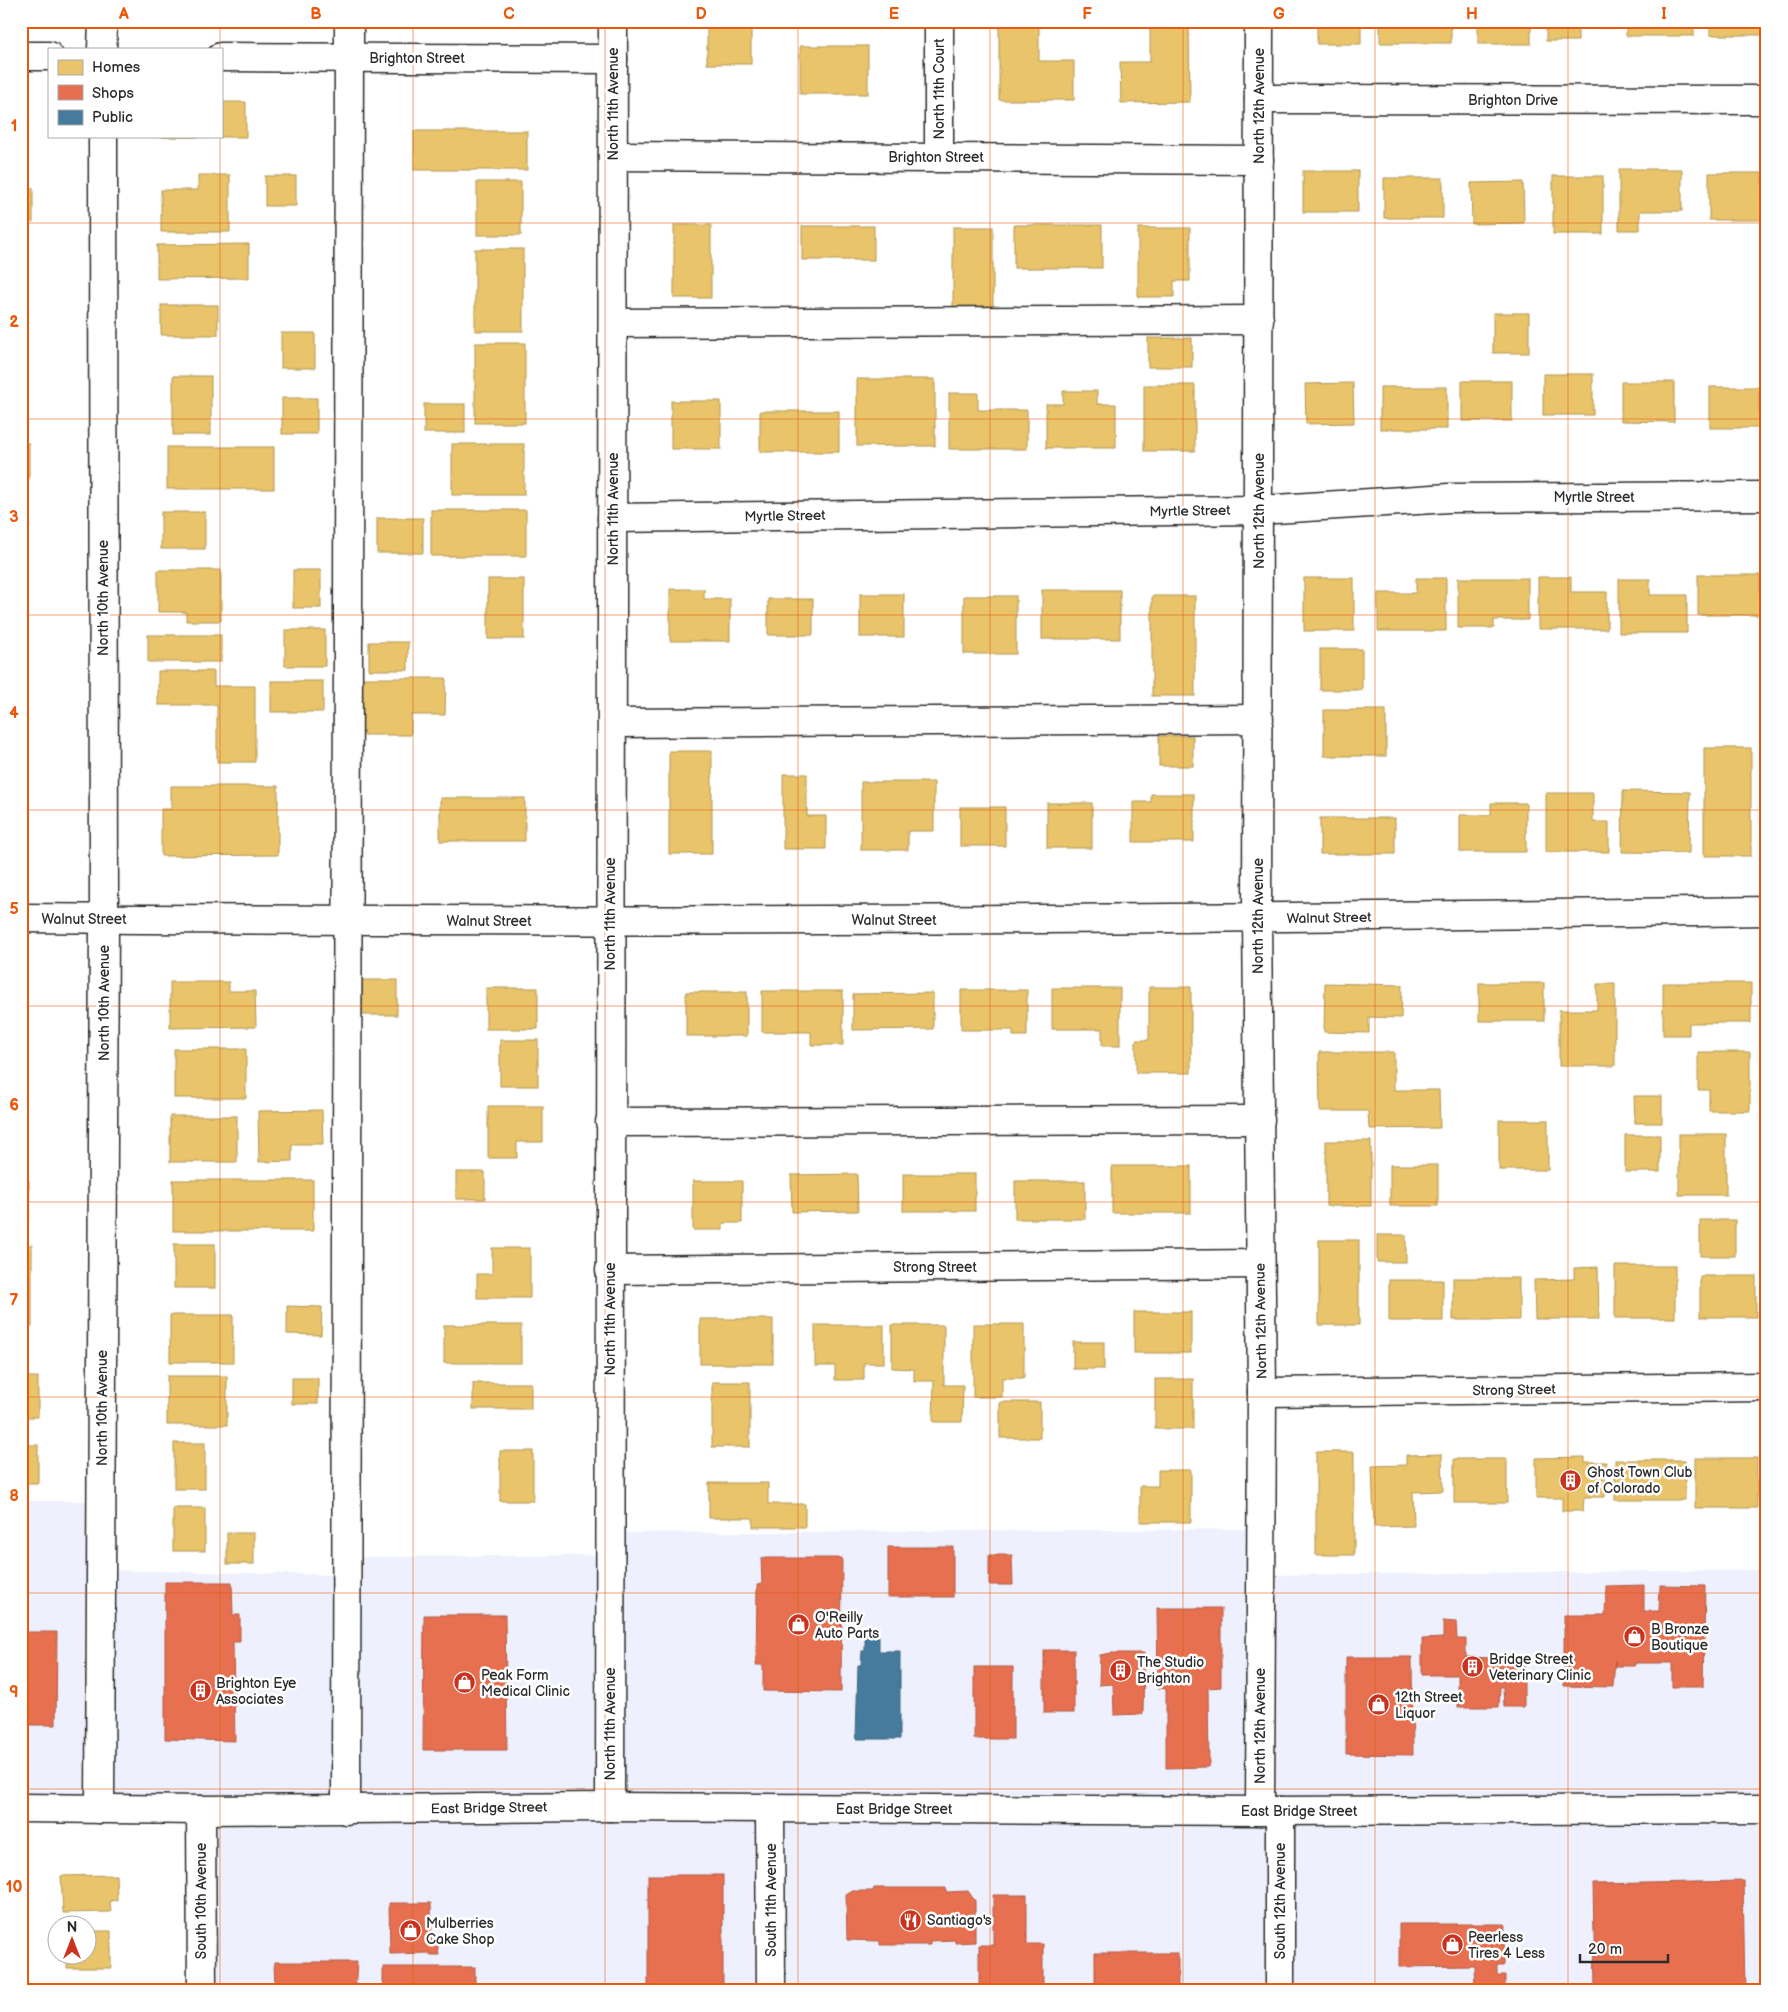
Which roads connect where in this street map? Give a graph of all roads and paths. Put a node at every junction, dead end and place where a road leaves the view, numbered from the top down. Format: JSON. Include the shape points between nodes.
{"nodes":[{"id":1,"x":103,"y":21,"type":"edge"},
{"id":2,"x":349,"y":21,"type":"edge"},
{"id":3,"x":613,"y":21,"type":"edge"},
{"id":4,"x":939,"y":21,"type":"edge"},
{"id":5,"x":1259,"y":21,"type":"edge"},
{"id":6,"x":102,"y":48,"type":"edge"},
{"id":7,"x":21,"y":56,"type":"edge"},
{"id":8,"x":48,"y":56,"type":"edge"},
{"id":9,"x":222,"y":57,"type":"edge"},
{"id":10,"x":349,"y":58,"type":"junction"},
{"id":11,"x":613,"y":59,"type":"junction"},
{"id":12,"x":1259,"y":99,"type":"junction"},
{"id":13,"x":1767,"y":100,"type":"edge"},
{"id":14,"x":103,"y":138,"type":"edge"},
{"id":15,"x":613,"y":156,"type":"junction"},
{"id":16,"x":939,"y":157,"type":"junction"},
{"id":17,"x":1259,"y":160,"type":"junction"},
{"id":18,"x":1259,"y":320,"type":"junction"},
{"id":19,"x":613,"y":323,"type":"junction"},
{"id":20,"x":1767,"y":496,"type":"edge"},
{"id":21,"x":1259,"y":510,"type":"junction"},
{"id":22,"x":612,"y":518,"type":"junction"},
{"id":23,"x":1259,"y":719,"type":"junction"},
{"id":24,"x":613,"y":723,"type":"junction"},
{"id":25,"x":1767,"y":911,"type":"edge"},
{"id":26,"x":21,"y":918,"type":"edge"},
{"id":27,"x":104,"y":919,"type":"junction"},
{"id":28,"x":1257,"y":919,"type":"junction"},
{"id":29,"x":349,"y":920,"type":"junction"},
{"id":30,"x":610,"y":921,"type":"junction"},
{"id":31,"x":1260,"y":1120,"type":"junction"},
{"id":32,"x":610,"y":1122,"type":"junction"},
{"id":33,"x":1260,"y":1264,"type":"junction"},
{"id":34,"x":610,"y":1270,"type":"junction"},
{"id":35,"x":1767,"y":1387,"type":"edge"},
{"id":36,"x":1262,"y":1392,"type":"junction"},
{"id":37,"x":610,"y":1807,"type":"junction"},
{"id":38,"x":21,"y":1808,"type":"edge"},
{"id":39,"x":100,"y":1809,"type":"junction"},
{"id":40,"x":770,"y":1809,"type":"junction"},
{"id":41,"x":1767,"y":1809,"type":"edge"},
{"id":42,"x":201,"y":1810,"type":"junction"},
{"id":43,"x":346,"y":1810,"type":"junction"},
{"id":44,"x":1270,"y":1811,"type":"junction"},
{"id":45,"x":202,"y":1991,"type":"edge"},
{"id":46,"x":771,"y":1991,"type":"edge"},
{"id":47,"x":1280,"y":1991,"type":"edge"}],
"edges":[{"from":1,"to":6,"type":"street"},
{"from":2,"to":10,"type":"street"},
{"from":3,"to":11,"type":"street","name":"North 11th Avenue"},
{"from":4,"to":16,"type":"street","name":"North 11th Court"},
{"from":5,"to":12,"type":"street","name":"North 12th Avenue"},
{"from":7,"to":8,"type":"street"},
{"from":9,"to":10,"type":"street","name":"Brighton Street"},
{"from":10,"to":11,"type":"street","name":"Brighton Street"},
{"from":10,"to":29,"type":"street"},
{"from":11,"to":15,"type":"street","name":"North 11th Avenue"},
{"from":12,"to":13,"type":"street","name":"Brighton Drive"},
{"from":12,"to":17,"type":"street","name":"North 12th Avenue"},
{"from":14,"to":27,"type":"street","name":"North 10th Avenue"},
{"from":15,"to":16,"type":"street","name":"Brighton Street"},
{"from":15,"to":19,"type":"street","name":"North 11th Avenue"},
{"from":16,"to":17,"type":"street","name":"Brighton Street"},
{"from":17,"to":18,"type":"street","name":"North 12th Avenue"},
{"from":18,"to":19,"type":"street"},
{"from":18,"to":21,"type":"street","name":"North 12th Avenue"},
{"from":19,"to":22,"type":"street","name":"North 11th Avenue"},
{"from":20,"to":21,"type":"street","name":"Myrtle Street","via":[[1448,498]]},
{"from":21,"to":22,"type":"street","name":"Myrtle Street"},
{"from":21,"to":23,"type":"street","name":"North 12th Avenue"},
{"from":22,"to":24,"type":"street","name":"North 11th Avenue"},
{"from":23,"to":24,"type":"street"},
{"from":23,"to":28,"type":"street","name":"North 12th Avenue"},
{"from":24,"to":30,"type":"street","name":"North 11th Avenue"},
{"from":25,"to":28,"type":"street","name":"Walnut Street"},
{"from":26,"to":27,"type":"street","name":"Walnut Street"},
{"from":27,"to":29,"type":"street","name":"Walnut Street"},
{"from":27,"to":39,"type":"street","name":"North 10th Avenue"},
{"from":28,"to":30,"type":"street","name":"Walnut Street"},
{"from":28,"to":31,"type":"street","name":"North 12th Avenue"},
{"from":29,"to":30,"type":"street","name":"Walnut Street"},
{"from":29,"to":43,"type":"street"},
{"from":30,"to":32,"type":"street","name":"North 11th Avenue"},
{"from":31,"to":32,"type":"street"},
{"from":31,"to":33,"type":"street","name":"North 12th Avenue"},
{"from":32,"to":34,"type":"street","name":"North 11th Avenue"},
{"from":33,"to":34,"type":"street","name":"Strong Street"},
{"from":33,"to":36,"type":"street","name":"North 12th Avenue"},
{"from":34,"to":37,"type":"street","name":"North 11th Avenue"},
{"from":35,"to":36,"type":"street","name":"Strong Street"},
{"from":36,"to":44,"type":"street","name":"North 12th Avenue"},
{"from":37,"to":40,"type":"street","name":"East Bridge Street"},
{"from":37,"to":43,"type":"street","name":"East Bridge Street"},
{"from":38,"to":39,"type":"street","name":"East Bridge Street"},
{"from":39,"to":42,"type":"street","name":"East Bridge Street"},
{"from":40,"to":44,"type":"street","name":"East Bridge Street"},
{"from":40,"to":46,"type":"street","name":"South 11th Avenue"},
{"from":41,"to":44,"type":"street","name":"East Bridge Street"},
{"from":42,"to":43,"type":"street","name":"East Bridge Street"},
{"from":42,"to":45,"type":"street","name":"South 10th Avenue"},
{"from":44,"to":47,"type":"street","name":"South 12th Avenue"}]}
